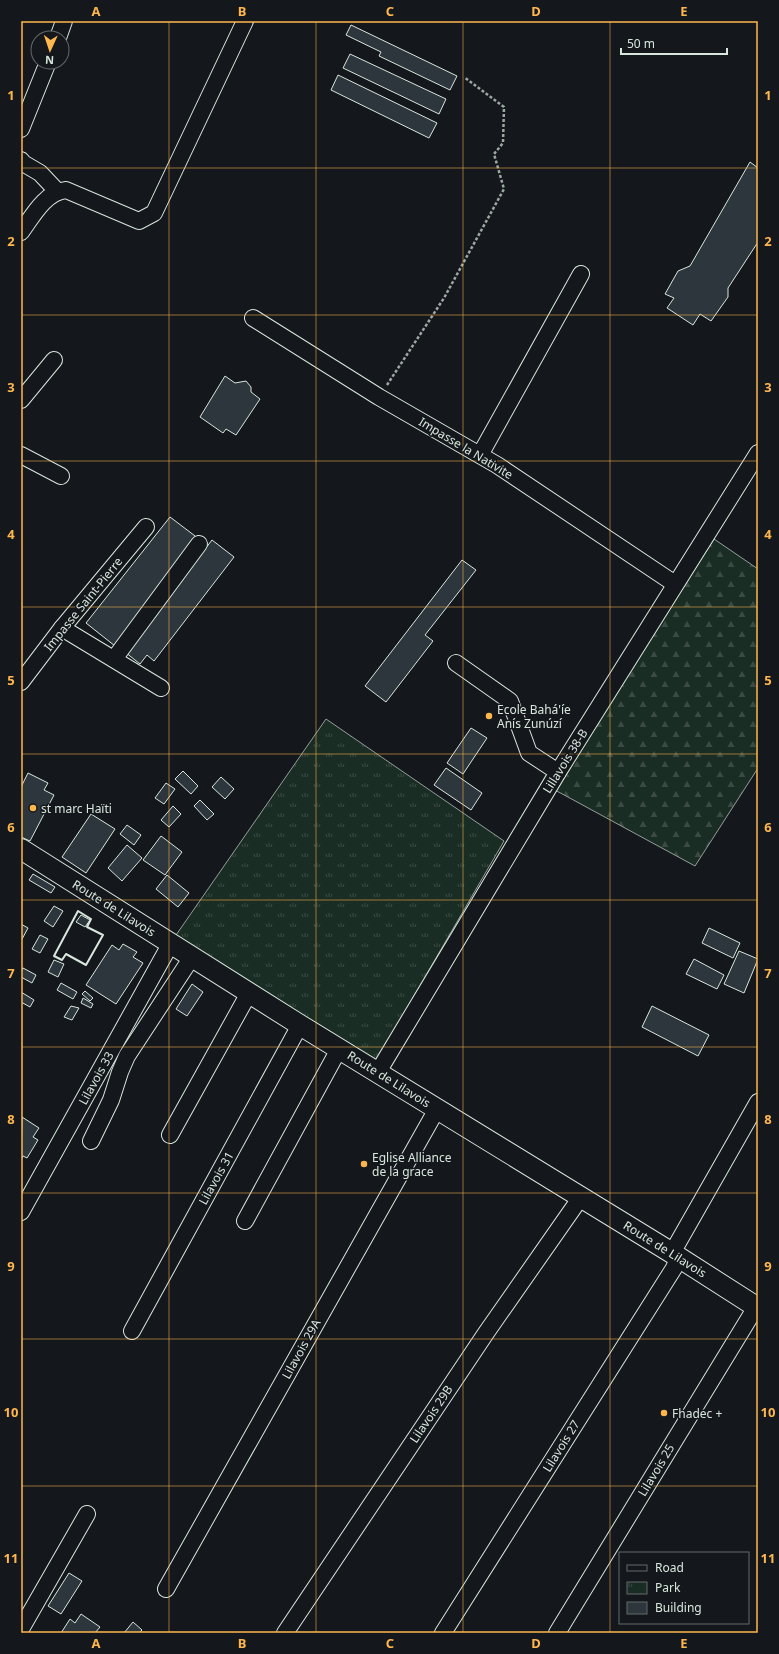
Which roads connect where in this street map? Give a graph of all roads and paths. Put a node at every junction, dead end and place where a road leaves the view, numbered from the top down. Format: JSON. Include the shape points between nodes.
{"nodes":[{"id":1,"x":245,"y":21,"type":"edge"},
{"id":2,"x":45,"y":70,"type":"edge"},
{"id":3,"x":464,"y":77,"type":"dead end"},
{"id":4,"x":21,"y":129,"type":"edge"},
{"id":5,"x":21,"y":160,"type":"edge"},
{"id":6,"x":57,"y":191,"type":"junction"},
{"id":7,"x":21,"y":232,"type":"edge"},
{"id":8,"x":581,"y":274,"type":"dead end"},
{"id":9,"x":253,"y":318,"type":"dead end"},
{"id":10,"x":54,"y":360,"type":"dead end"},
{"id":11,"x":379,"y":397,"type":"junction"},
{"id":12,"x":21,"y":400,"type":"edge"},
{"id":13,"x":758,"y":453,"type":"edge"},
{"id":14,"x":21,"y":455,"type":"edge"},
{"id":15,"x":480,"y":455,"type":"junction"},
{"id":16,"x":61,"y":476,"type":"dead end"},
{"id":17,"x":146,"y":527,"type":"dead end"},
{"id":18,"x":199,"y":544,"type":"dead end"},
{"id":19,"x":675,"y":584,"type":"junction"},
{"id":20,"x":62,"y":628,"type":"junction"},
{"id":21,"x":114,"y":659,"type":"junction"},
{"id":22,"x":456,"y":663,"type":"dead end"},
{"id":23,"x":21,"y":682,"type":"edge"},
{"id":24,"x":161,"y":688,"type":"dead end"},
{"id":25,"x":558,"y":772,"type":"junction"},
{"id":26,"x":21,"y":849,"type":"edge"},
{"id":27,"x":171,"y":943,"type":"junction"},
{"id":28,"x":192,"y":956,"type":"junction"},
{"id":29,"x":249,"y":993,"type":"junction"},
{"id":30,"x":300,"y":1025,"type":"junction"},
{"id":31,"x":339,"y":1049,"type":"junction"},
{"id":32,"x":378,"y":1072,"type":"junction"},
{"id":33,"x":758,"y":1102,"type":"edge"},
{"id":34,"x":437,"y":1109,"type":"junction"},
{"id":35,"x":170,"y":1135,"type":"dead end"},
{"id":36,"x":92,"y":1141,"type":"dead end"},
{"id":37,"x":581,"y":1197,"type":"junction"},
{"id":38,"x":21,"y":1212,"type":"edge"},
{"id":39,"x":245,"y":1221,"type":"dead end"},
{"id":40,"x":675,"y":1255,"type":"junction"},
{"id":41,"x":757,"y":1307,"type":"edge"},
{"id":42,"x":132,"y":1331,"type":"dead end"},
{"id":43,"x":87,"y":1514,"type":"dead end"},
{"id":44,"x":166,"y":1589,"type":"dead end"},
{"id":45,"x":21,"y":1629,"type":"edge"},
{"id":46,"x":285,"y":1633,"type":"edge"},
{"id":47,"x":443,"y":1633,"type":"edge"},
{"id":48,"x":557,"y":1633,"type":"edge"}],
"edges":[{"from":1,"to":6,"type":"street","via":[[154,213],[138,222],[66,190]]},
{"from":2,"to":4,"type":"street"},
{"from":3,"to":11,"type":"path","via":[[504,107],[503,143],[494,154],[504,189],[444,298]]},
{"from":5,"to":6,"type":"street","via":[[40,173]]},
{"from":6,"to":7,"type":"street","via":[[39,207]]},
{"from":8,"to":15,"type":"street"},
{"from":9,"to":11,"type":"street","name":"Impasse la Nativite"},
{"from":10,"to":12,"type":"street"},
{"from":11,"to":15,"type":"street","name":"Impasse la Nativite"},
{"from":13,"to":19,"type":"street","name":"Lillavois 38-B"},
{"from":14,"to":16,"type":"street"},
{"from":15,"to":19,"type":"street","name":"Impasse la Nativite"},
{"from":17,"to":20,"type":"street","name":"Impasse Saint-Pierre"},
{"from":18,"to":21,"type":"street"},
{"from":19,"to":25,"type":"street","name":"Lillavois 38-B"},
{"from":20,"to":21,"type":"street"},
{"from":20,"to":23,"type":"street","name":"Impasse Saint-Pierre"},
{"from":21,"to":24,"type":"street"},
{"from":22,"to":25,"type":"street","via":[[510,701],[529,753]]},
{"from":25,"to":32,"type":"street","name":"Lillavois 38-B"},
{"from":26,"to":27,"type":"main road","name":"Route de Lilavois"},
{"from":27,"to":28,"type":"main road","name":"Route de Lilavois"},
{"from":27,"to":38,"type":"street","name":"Lilavois 33"},
{"from":28,"to":29,"type":"main road","name":"Route de Lilavois"},
{"from":28,"to":36,"type":"street","via":[[127,1056]]},
{"from":29,"to":30,"type":"main road","name":"Route de Lilavois"},
{"from":29,"to":35,"type":"street"},
{"from":30,"to":31,"type":"main road","name":"Route de Lilavois"},
{"from":30,"to":42,"type":"street","name":"Lilavois 31"},
{"from":31,"to":32,"type":"main road","name":"Route de Lilavois"},
{"from":31,"to":39,"type":"street"},
{"from":32,"to":34,"type":"main road","name":"Route de Lilavois"},
{"from":33,"to":40,"type":"street","name":"Lilavois 27"},
{"from":34,"to":37,"type":"main road","name":"Route de Lilavois"},
{"from":34,"to":44,"type":"street","name":"Lilavois 29A"},
{"from":37,"to":40,"type":"main road","name":"Route de Lilavois"},
{"from":37,"to":46,"type":"street","name":"Lilavois 29B","via":[[486,1333]]},
{"from":40,"to":41,"type":"main road","name":"Route de Lilavois"},
{"from":40,"to":47,"type":"street","name":"Lilavois 27","via":[[674,1268]]},
{"from":41,"to":48,"type":"street","name":"Lilavois 25"},
{"from":43,"to":45,"type":"street"}]}
